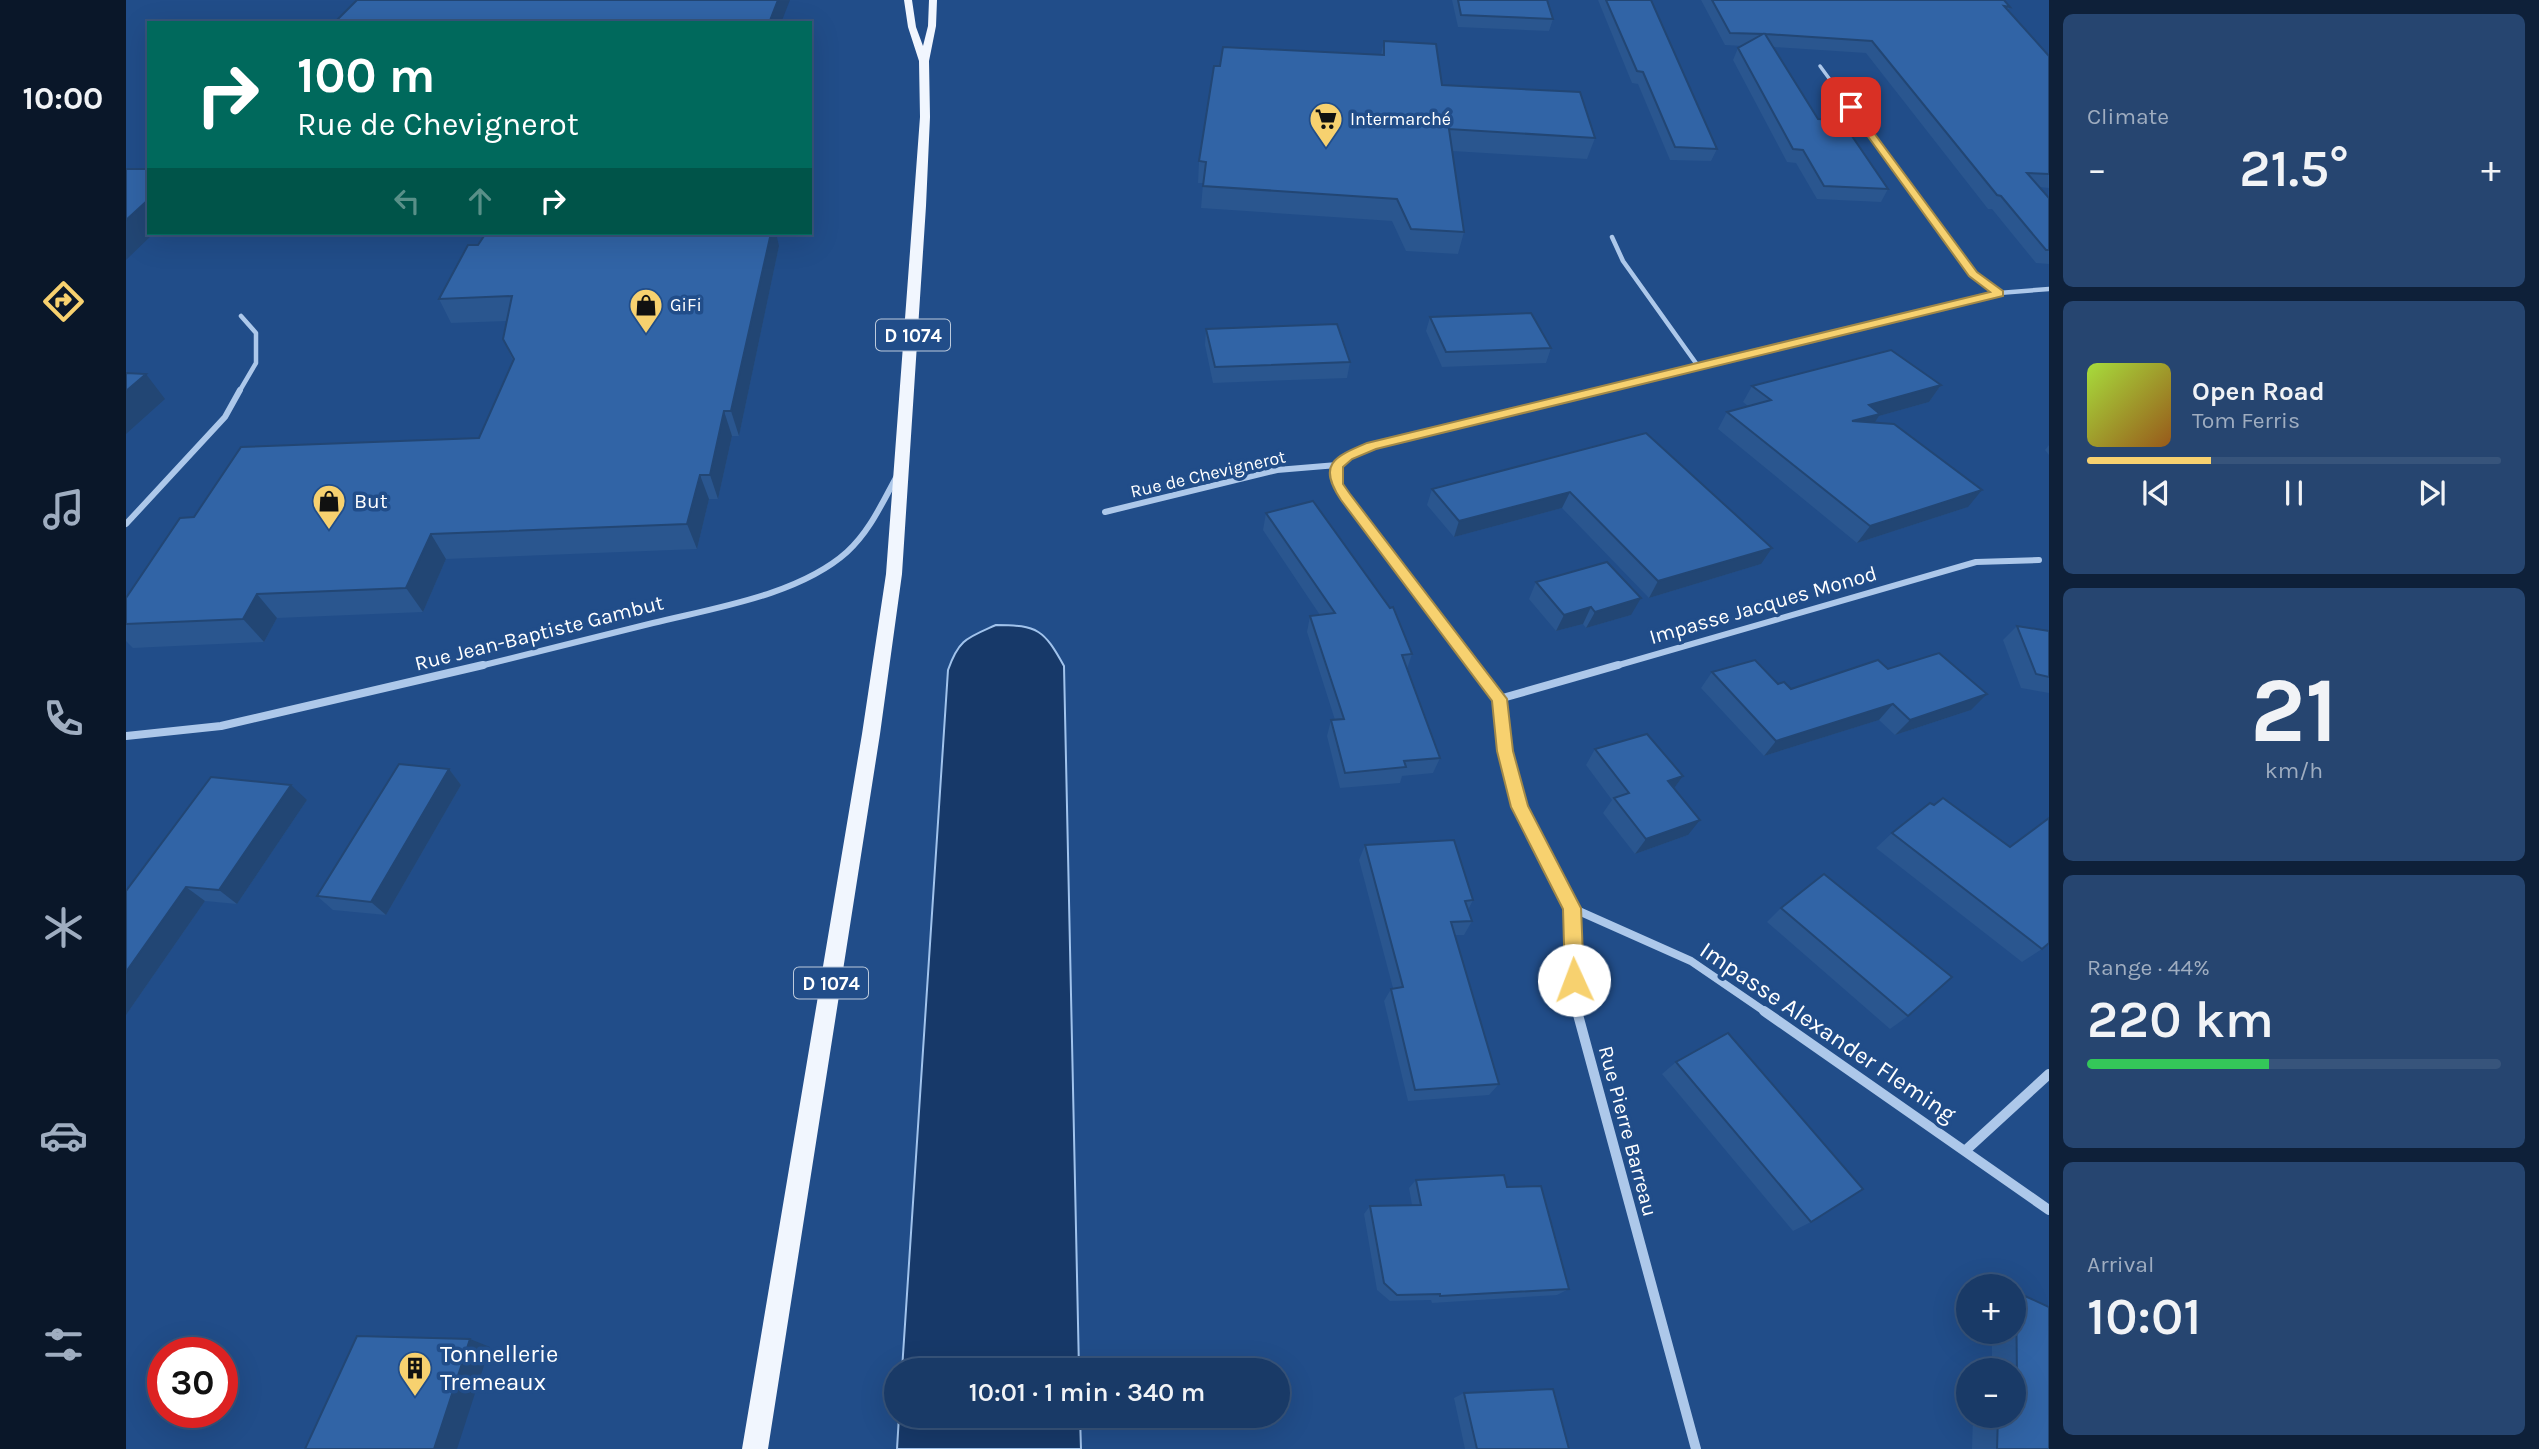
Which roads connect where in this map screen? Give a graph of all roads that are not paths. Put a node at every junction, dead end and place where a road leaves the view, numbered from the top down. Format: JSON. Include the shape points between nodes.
{"nodes":[{"id":1,"x":908,"y":0,"type":"edge"},
{"id":2,"x":933,"y":0,"type":"edge"},
{"id":3,"x":924,"y":61,"type":"junction"},
{"id":4,"x":1820,"y":66,"type":"dead end"},
{"id":5,"x":1612,"y":237,"type":"dead end"},
{"id":6,"x":2049,"y":289,"type":"edge"},
{"id":7,"x":1999,"y":293,"type":"junction"},
{"id":8,"x":241,"y":316,"type":"dead end"},
{"id":9,"x":1698,"y":366,"type":"junction"},
{"id":10,"x":904,"y":464,"type":"junction"},
{"id":11,"x":1337,"y":465,"type":"junction"},
{"id":12,"x":1105,"y":512,"type":"dead end"},
{"id":13,"x":126,"y":524,"type":"edge"},
{"id":14,"x":2039,"y":560,"type":"dead end"},
{"id":15,"x":1499,"y":699,"type":"junction"},
{"id":16,"x":126,"y":736,"type":"edge"},
{"id":17,"x":1572,"y":908,"type":"junction"},
{"id":18,"x":2049,"y":1074,"type":"edge"},
{"id":19,"x":1966,"y":1150,"type":"junction"},
{"id":20,"x":2049,"y":1210,"type":"edge"},
{"id":21,"x":755,"y":1449,"type":"edge"},
{"id":22,"x":1696,"y":1449,"type":"edge"}],
"edges":[{"from":1,"to":3,"type":"main road","number":"D 1074"},
{"from":2,"to":3,"type":"main road","number":"D 1074"},
{"from":3,"to":10,"type":"main road","number":"D 1074","via":[[921,206]]},
{"from":4,"to":7,"type":"street","via":[[1973,274]]},
{"from":5,"to":9,"type":"street","via":[[1623,261]]},
{"from":6,"to":7,"type":"street","name":"Rue de Chevignerot"},
{"from":7,"to":9,"type":"street","name":"Rue de Chevignerot"},
{"from":8,"to":13,"type":"street","via":[[256,333],[256,363],[225,417]]},
{"from":9,"to":11,"type":"street","name":"Rue de Chevignerot","via":[[1372,446]]},
{"from":10,"to":16,"type":"street","name":"Rue Jean-Baptiste Gambut","via":[[868,528],[841,556],[789,585],[734,603],[324,704],[221,726]]},
{"from":10,"to":21,"type":"main road","number":"D 1074","via":[[871,734]]},
{"from":11,"to":12,"type":"street","name":"Rue de Chevignerot","via":[[1278,470]]},
{"from":11,"to":15,"type":"street","via":[[1337,484],[1345,497]]},
{"from":14,"to":15,"type":"street","name":"Impasse Jacques Monod","via":[[1976,562]]},
{"from":15,"to":17,"type":"street","name":"Rue Pierre Barreau","via":[[1505,751],[1520,807]]},
{"from":17,"to":19,"type":"street","name":"Impasse Alexander Fleming","via":[[1691,961]]},
{"from":17,"to":22,"type":"street","name":"Rue Pierre Barreau","via":[[1575,1004]]},
{"from":18,"to":19,"type":"street"},
{"from":19,"to":20,"type":"street","name":"Impasse Alexander Fleming"}]}
